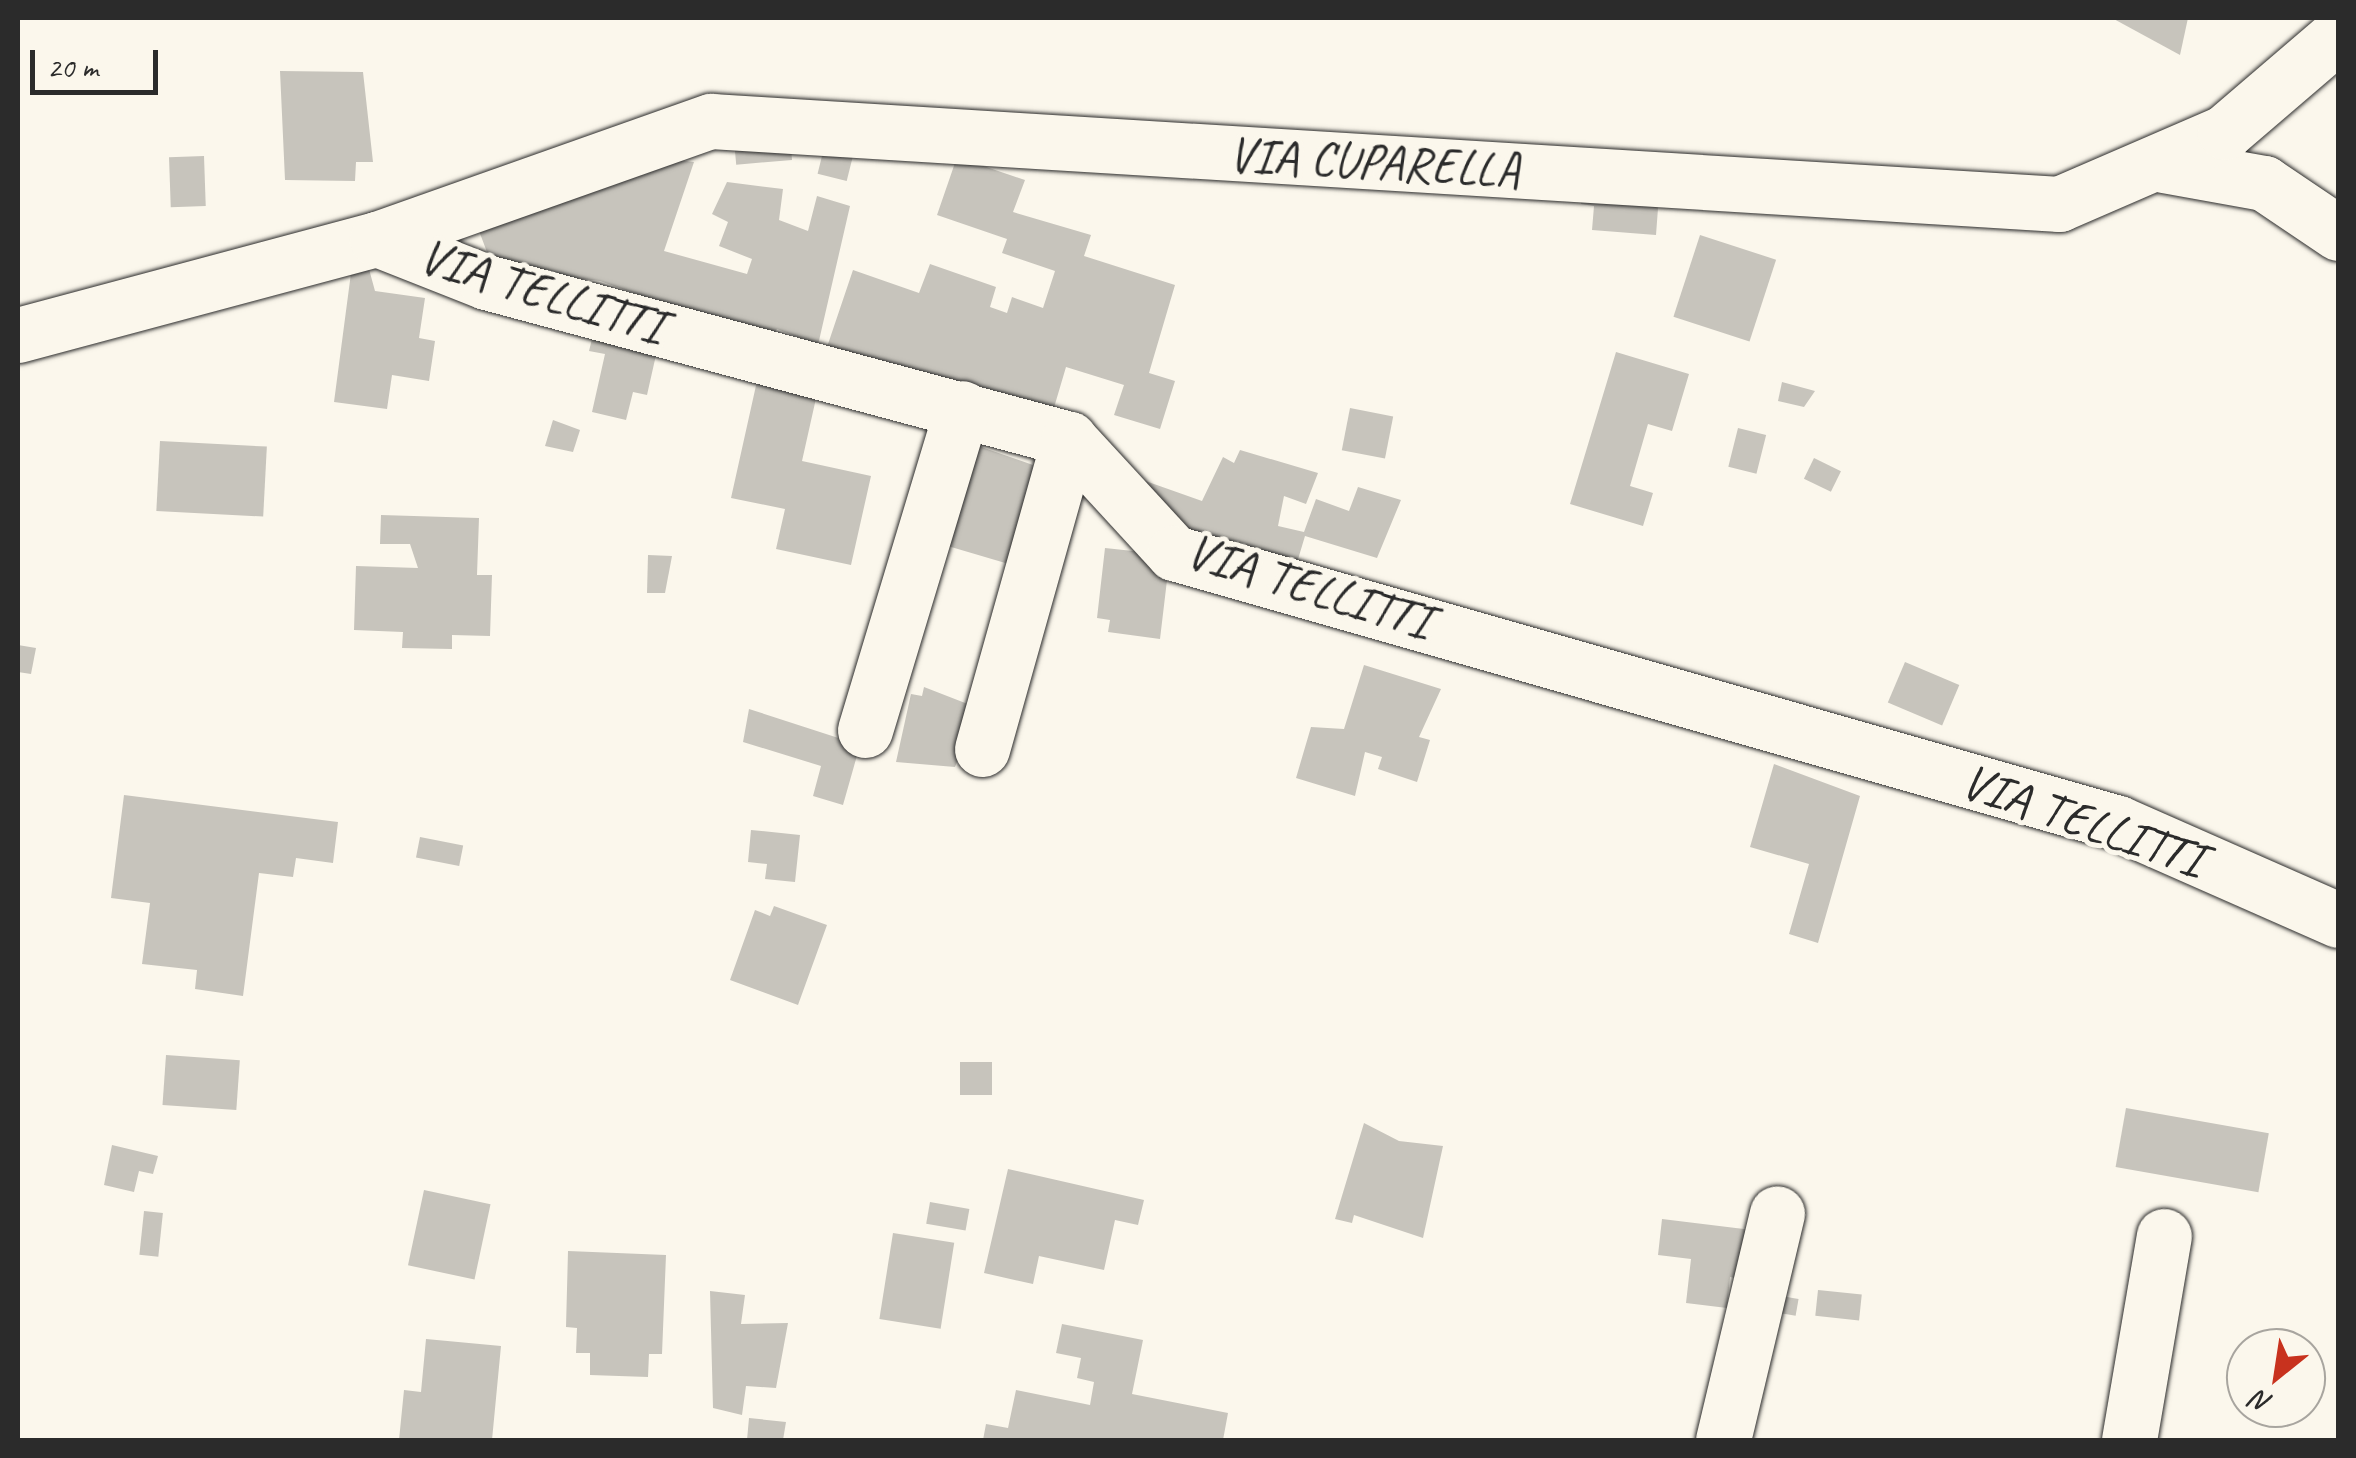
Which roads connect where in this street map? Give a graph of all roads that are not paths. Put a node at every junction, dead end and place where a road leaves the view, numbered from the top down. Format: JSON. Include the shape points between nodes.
{"nodes":[{"id":1,"x":2338,"y":35,"type":"edge"},
{"id":2,"x":2162,"y":164,"type":"junction"},
{"id":3,"x":2338,"y":233,"type":"edge"},
{"id":4,"x":377,"y":239,"type":"junction"},
{"id":5,"x":18,"y":335,"type":"edge"},
{"id":6,"x":962,"y":408,"type":"junction"},
{"id":7,"x":1069,"y":440,"type":"junction"},
{"id":8,"x":865,"y":730,"type":"dead end"},
{"id":9,"x":982,"y":748,"type":"dead end"},
{"id":10,"x":2338,"y":920,"type":"edge"},
{"id":11,"x":1777,"y":1213,"type":"dead end"},
{"id":12,"x":2164,"y":1236,"type":"dead end"},
{"id":13,"x":1723,"y":1440,"type":"edge"},
{"id":14,"x":2130,"y":1440,"type":"edge"}],
"edges":[{"from":1,"to":2,"type":"street","name":"VIA CUPARELLA","via":[[2226,132]]},
{"from":2,"to":3,"type":"street","via":[[2264,184]]},
{"from":2,"to":4,"type":"street","name":"VIA CUPARELLA","via":[[2059,204],[711,121]]},
{"from":4,"to":5,"type":"street","name":"VIA TELLITTI"},
{"from":4,"to":6,"type":"street","name":"VIA TELLITTI","via":[[486,282]]},
{"from":6,"to":7,"type":"street","name":"VIA TELLITTI"},
{"from":6,"to":8,"type":"street"},
{"from":7,"to":9,"type":"street"},
{"from":7,"to":10,"type":"street","name":"VIA TELLITTI","via":[[1174,553],[2118,823]]},
{"from":11,"to":13,"type":"street"},
{"from":12,"to":14,"type":"street"}]}
